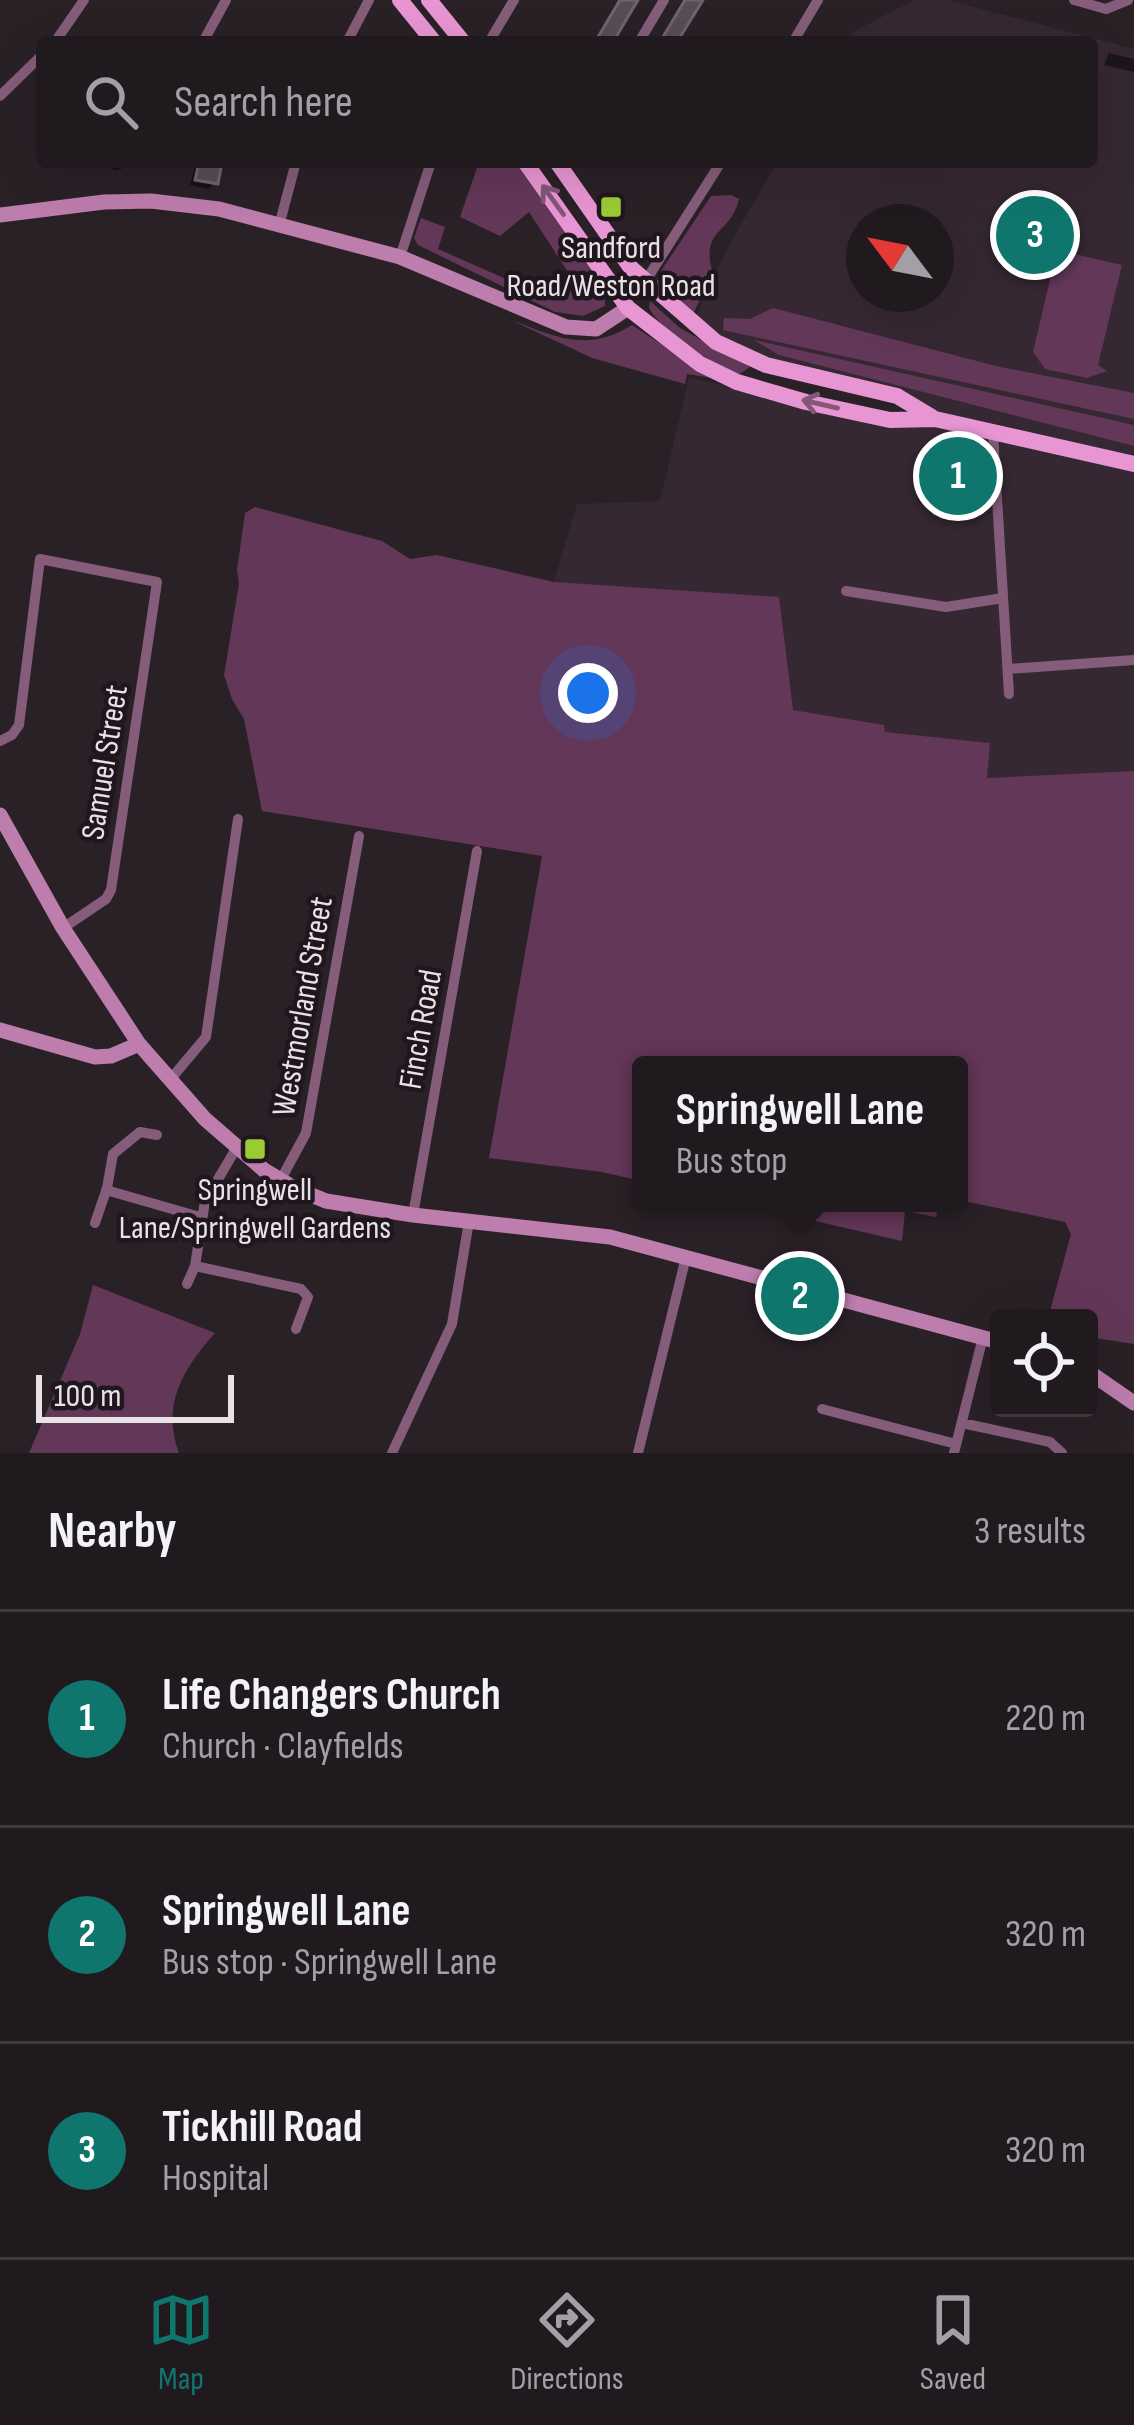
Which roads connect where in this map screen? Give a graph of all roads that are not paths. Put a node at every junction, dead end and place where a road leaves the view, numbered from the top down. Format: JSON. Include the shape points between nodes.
{"nodes":[{"id":1,"x":84,"y":0,"type":"edge"},
{"id":2,"x":226,"y":0,"type":"edge"},
{"id":3,"x":369,"y":0,"type":"edge"},
{"id":4,"x":400,"y":0,"type":"edge"},
{"id":5,"x":429,"y":0,"type":"edge"},
{"id":6,"x":514,"y":0,"type":"edge"},
{"id":7,"x":664,"y":0,"type":"edge"},
{"id":8,"x":818,"y":0,"type":"edge"},
{"id":9,"x":1074,"y":0,"type":"edge"},
{"id":10,"x":1128,"y":0,"type":"edge"},
{"id":11,"x":59,"y":36,"type":"edge"},
{"id":12,"x":206,"y":36,"type":"edge"},
{"id":13,"x":350,"y":36,"type":"edge"},
{"id":14,"x":429,"y":36,"type":"edge"},
{"id":15,"x":458,"y":36,"type":"edge"},
{"id":16,"x":492,"y":36,"type":"edge"},
{"id":17,"x":643,"y":36,"type":"edge"},
{"id":18,"x":797,"y":36,"type":"edge"},
{"id":19,"x":36,"y":61,"type":"edge"},
{"id":20,"x":1,"y":95,"type":"edge"},
{"id":21,"x":294,"y":168,"type":"edge"},
{"id":22,"x":429,"y":168,"type":"edge"},
{"id":23,"x":529,"y":168,"type":"edge"},
{"id":24,"x":563,"y":168,"type":"edge"},
{"id":25,"x":717,"y":168,"type":"edge"},
{"id":26,"x":0,"y":215,"type":"edge"},
{"id":27,"x":280,"y":222,"type":"junction"},
{"id":28,"x":400,"y":257,"type":"junction"},
{"id":29,"x":645,"y":282,"type":"junction"},
{"id":30,"x":628,"y":308,"type":"junction"},
{"id":31,"x":935,"y":419,"type":"junction"},
{"id":32,"x":994,"y":433,"type":"junction"},
{"id":33,"x":1134,"y":464,"type":"edge"},
{"id":34,"x":846,"y":591,"type":"dead end"},
{"id":35,"x":1003,"y":598,"type":"junction"},
{"id":36,"x":1134,"y":660,"type":"edge"},
{"id":37,"x":1008,"y":669,"type":"junction"},
{"id":38,"x":1009,"y":694,"type":"dead end"},
{"id":39,"x":0,"y":741,"type":"edge"},
{"id":40,"x":0,"y":815,"type":"edge"},
{"id":41,"x":238,"y":819,"type":"dead end"},
{"id":42,"x":359,"y":836,"type":"dead end"},
{"id":43,"x":477,"y":851,"type":"dead end"},
{"id":44,"x":63,"y":928,"type":"junction"},
{"id":45,"x":0,"y":1030,"type":"edge"},
{"id":46,"x":139,"y":1044,"type":"junction"},
{"id":47,"x":169,"y":1081,"type":"junction"},
{"id":48,"x":157,"y":1135,"type":"dead end"},
{"id":49,"x":237,"y":1147,"type":"junction"},
{"id":50,"x":280,"y":1180,"type":"junction"},
{"id":51,"x":106,"y":1190,"type":"junction"},
{"id":52,"x":413,"y":1215,"type":"junction"},
{"id":53,"x":200,"y":1217,"type":"junction"},
{"id":54,"x":469,"y":1221,"type":"junction"},
{"id":55,"x":94,"y":1223,"type":"dead end"},
{"id":56,"x":686,"y":1257,"type":"junction"},
{"id":57,"x":195,"y":1266,"type":"junction"},
{"id":58,"x":187,"y":1284,"type":"dead end"},
{"id":59,"x":296,"y":1329,"type":"dead end"},
{"id":60,"x":990,"y":1340,"type":"edge"},
{"id":61,"x":990,"y":1343,"type":"edge"},
{"id":62,"x":1098,"y":1378,"type":"edge"},
{"id":63,"x":1134,"y":1403,"type":"edge"},
{"id":64,"x":822,"y":1409,"type":"dead end"},
{"id":65,"x":962,"y":1423,"type":"junction"},
{"id":66,"x":956,"y":1448,"type":"edge"},
{"id":67,"x":398,"y":1451,"type":"edge"},
{"id":68,"x":638,"y":1453,"type":"edge"},
{"id":69,"x":1062,"y":1453,"type":"edge"}],
"edges":[{"from":1,"to":11,"type":"street"},
{"from":2,"to":12,"type":"street"},
{"from":3,"to":13,"type":"street"},
{"from":4,"to":14,"type":"main road"},
{"from":5,"to":15,"type":"main road"},
{"from":6,"to":16,"type":"street"},
{"from":7,"to":17,"type":"street"},
{"from":8,"to":18,"type":"street"},
{"from":9,"to":10,"type":"street","via":[[1106,9]]},
{"from":19,"to":20,"type":"street"},
{"from":21,"to":27,"type":"street"},
{"from":22,"to":28,"type":"street"},
{"from":30,"to":23,"type":"main road","one_way":true},
{"from":24,"to":29,"type":"main road"},
{"from":25,"to":29,"type":"street"},
{"from":26,"to":27,"type":"street","via":[[151,200]]},
{"from":27,"to":28,"type":"street"},
{"from":28,"to":30,"type":"street","via":[[566,327],[596,329]]},
{"from":29,"to":30,"type":"main road"},
{"from":29,"to":31,"type":"main road","via":[[736,353],[897,396]]},
{"from":31,"to":30,"type":"main road","one_way":true,"via":[[890,420],[737,382],[661,338]]},
{"from":31,"to":32,"type":"main road"},
{"from":32,"to":33,"type":"main road"},
{"from":32,"to":35,"type":"street"},
{"from":34,"to":35,"type":"street","via":[[946,607]]},
{"from":35,"to":37,"type":"street"},
{"from":36,"to":37,"type":"street"},
{"from":37,"to":38,"type":"street"},
{"from":39,"to":44,"type":"street","name":"Samuel Street","via":[[19,725],[40,559],[157,582],[111,890]]},
{"from":40,"to":44,"type":"street"},
{"from":41,"to":47,"type":"street","via":[[206,1036]]},
{"from":42,"to":50,"type":"street","name":"Westmorland Street","via":[[306,1133]]},
{"from":43,"to":52,"type":"street","name":"Finch Road"},
{"from":44,"to":46,"type":"street"},
{"from":45,"to":46,"type":"street","via":[[95,1057]]},
{"from":46,"to":47,"type":"street"},
{"from":47,"to":49,"type":"street"},
{"from":48,"to":51,"type":"street","via":[[140,1132],[113,1154]]},
{"from":49,"to":50,"type":"street"},
{"from":49,"to":53,"type":"street"},
{"from":50,"to":52,"type":"street","via":[[326,1201]]},
{"from":51,"to":53,"type":"street"},
{"from":51,"to":55,"type":"street"},
{"from":52,"to":54,"type":"street"},
{"from":53,"to":57,"type":"street"},
{"from":54,"to":56,"type":"street","via":[[610,1237]]},
{"from":54,"to":67,"type":"street","via":[[452,1324]]},
{"from":56,"to":60,"type":"street"},
{"from":56,"to":68,"type":"street"},
{"from":57,"to":58,"type":"street"},
{"from":57,"to":59,"type":"street","via":[[301,1289],[308,1304]]},
{"from":61,"to":65,"type":"street"},
{"from":62,"to":63,"type":"street"},
{"from":64,"to":66,"type":"street"},
{"from":65,"to":66,"type":"street"},
{"from":65,"to":69,"type":"street","via":[[1050,1442]]}]}
